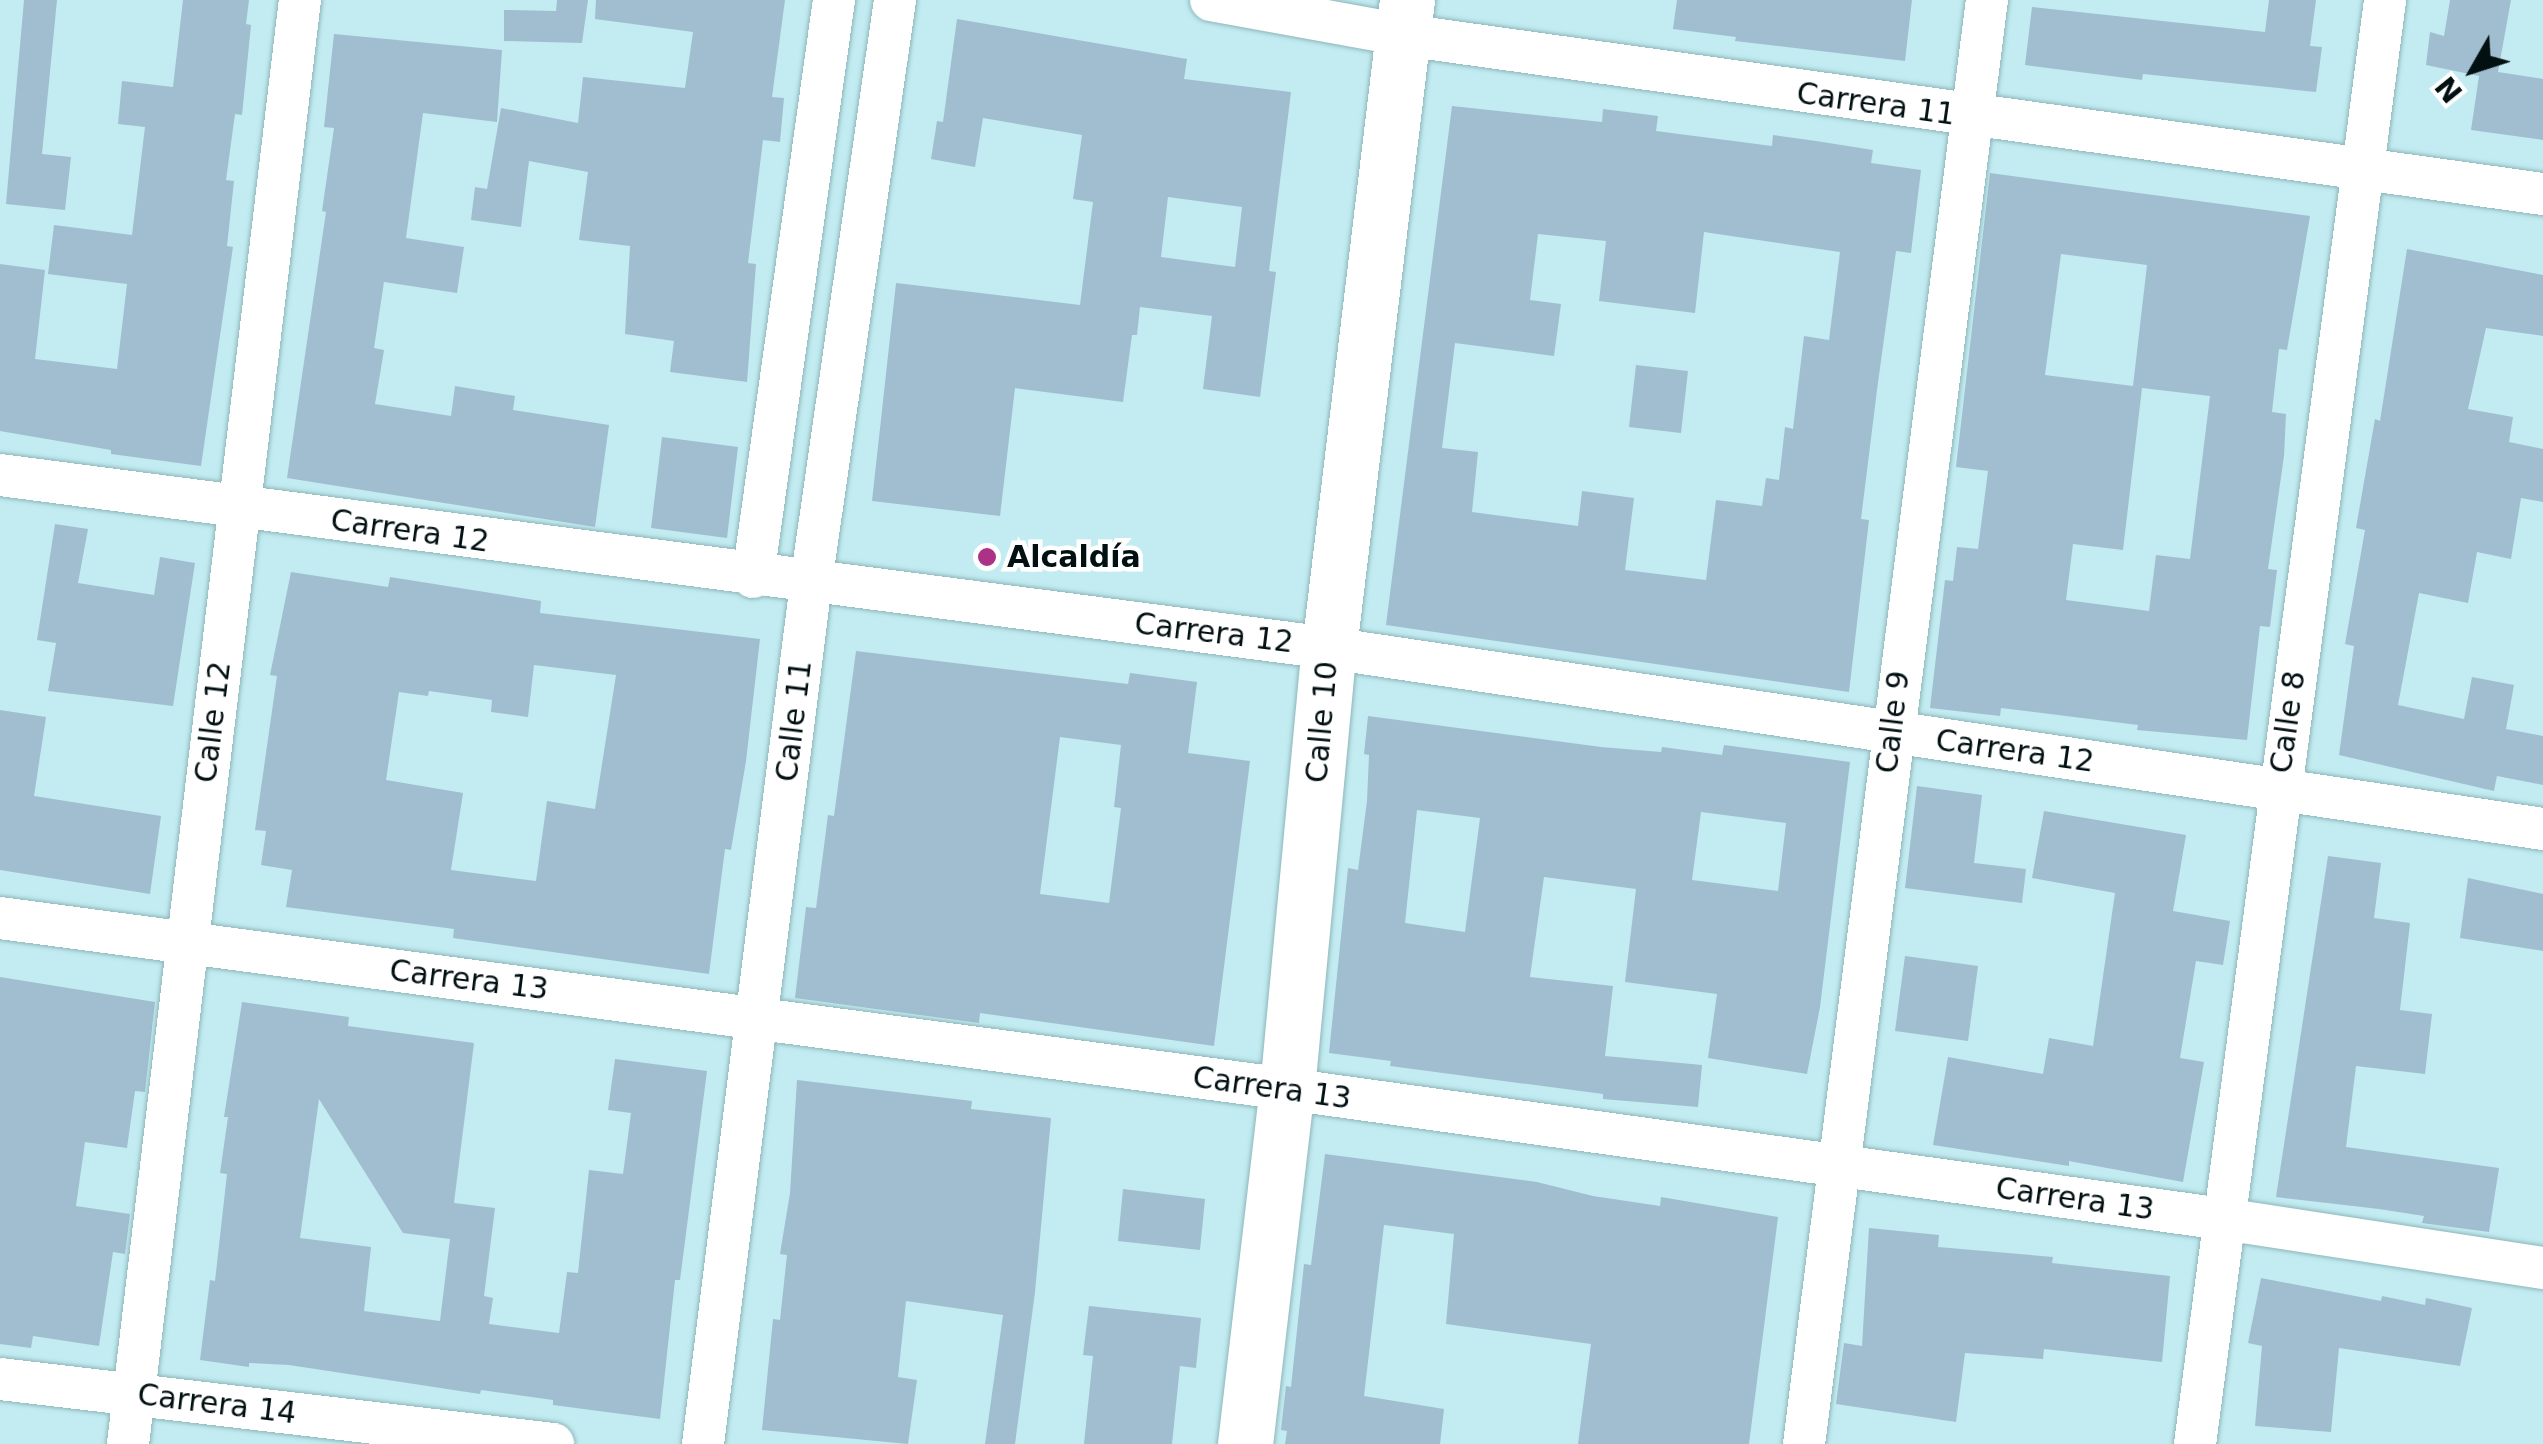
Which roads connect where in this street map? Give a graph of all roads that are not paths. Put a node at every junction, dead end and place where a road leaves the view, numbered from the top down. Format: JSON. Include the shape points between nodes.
{"nodes":[{"id":1,"x":300,"y":0,"type":"edge"},
{"id":2,"x":834,"y":0,"type":"edge"},
{"id":3,"x":896,"y":0,"type":"edge"},
{"id":4,"x":1212,"y":0,"type":"edge"},
{"id":5,"x":1987,"y":0,"type":"edge"},
{"id":6,"x":2385,"y":0,"type":"edge"},
{"id":7,"x":1406,"y":18,"type":"edge"},
{"id":8,"x":1972,"y":118,"type":"junction"},
{"id":9,"x":2364,"y":170,"type":"junction"},
{"id":10,"x":2543,"y":194,"type":"edge"},
{"id":11,"x":0,"y":476,"type":"edge"},
{"id":12,"x":239,"y":508,"type":"junction"},
{"id":13,"x":753,"y":576,"type":"junction"},
{"id":14,"x":812,"y":583,"type":"junction"},
{"id":15,"x":1329,"y":648,"type":"junction"},
{"id":16,"x":1892,"y":734,"type":"junction"},
{"id":17,"x":2279,"y":786,"type":"junction"},
{"id":18,"x":2543,"y":828,"type":"edge"},
{"id":19,"x":0,"y":918,"type":"edge"},
{"id":20,"x":185,"y":943,"type":"junction"},
{"id":21,"x":757,"y":1018,"type":"junction"},
{"id":22,"x":1287,"y":1090,"type":"junction"},
{"id":23,"x":1836,"y":1168,"type":"junction"},
{"id":24,"x":2224,"y":1219,"type":"junction"},
{"id":25,"x":2543,"y":1268,"type":"edge"},
{"id":26,"x":0,"y":1379,"type":"edge"},
{"id":27,"x":134,"y":1394,"type":"junction"},
{"id":28,"x":128,"y":1444,"type":"edge"},
{"id":29,"x":553,"y":1444,"type":"edge"},
{"id":30,"x":703,"y":1444,"type":"edge"},
{"id":31,"x":1246,"y":1444,"type":"edge"},
{"id":32,"x":1804,"y":1444,"type":"edge"},
{"id":33,"x":2196,"y":1444,"type":"edge"}],
"edges":[{"from":1,"to":12,"type":"street","name":"Calle 12"},
{"from":2,"to":13,"type":"street"},
{"from":3,"to":14,"type":"street","name":"Calle 11"},
{"from":4,"to":7,"type":"street","name":"Carrera 11"},
{"from":5,"to":8,"type":"street","name":"Calle 9"},
{"from":6,"to":9,"type":"street","name":"Calle 8"},
{"from":7,"to":8,"type":"street","name":"Carrera 11"},
{"from":7,"to":15,"type":"street","name":"Calle 10"},
{"from":8,"to":9,"type":"street","name":"Carrera 11"},
{"from":8,"to":16,"type":"street","name":"Calle 9"},
{"from":9,"to":10,"type":"street","name":"Carrera 11"},
{"from":9,"to":17,"type":"street","name":"Calle 8"},
{"from":11,"to":12,"type":"street","name":"Carrera 12"},
{"from":12,"to":13,"type":"street","name":"Carrera 12"},
{"from":12,"to":20,"type":"street","name":"Calle 12"},
{"from":13,"to":14,"type":"street","name":"Carrera 12"},
{"from":14,"to":15,"type":"street","name":"Carrera 12"},
{"from":14,"to":21,"type":"street","name":"Calle 11"},
{"from":15,"to":16,"type":"street","name":"Carrera 12"},
{"from":15,"to":22,"type":"street","name":"Calle 10"},
{"from":16,"to":17,"type":"street","name":"Carrera 12"},
{"from":16,"to":23,"type":"street","name":"Calle 9"},
{"from":17,"to":18,"type":"street","name":"Carrera 12"},
{"from":17,"to":24,"type":"street","name":"Calle 8"},
{"from":19,"to":20,"type":"street","name":"Carrera 13"},
{"from":20,"to":21,"type":"street","name":"Carrera 13"},
{"from":20,"to":27,"type":"street","name":"Calle 12"},
{"from":21,"to":22,"type":"street","name":"Carrera 13"},
{"from":21,"to":30,"type":"street","name":"Calle 11"},
{"from":22,"to":23,"type":"street","name":"Carrera 13"},
{"from":22,"to":31,"type":"street","name":"Calle 10"},
{"from":23,"to":24,"type":"street","name":"Carrera 13"},
{"from":23,"to":32,"type":"street","name":"Calle 9"},
{"from":24,"to":25,"type":"street","name":"Carrera 13"},
{"from":24,"to":33,"type":"street","name":"Calle 8"},
{"from":26,"to":27,"type":"street","name":"Carrera 14"},
{"from":27,"to":28,"type":"street","name":"Calle 12"},
{"from":27,"to":29,"type":"street","name":"Carrera 14"}]}
